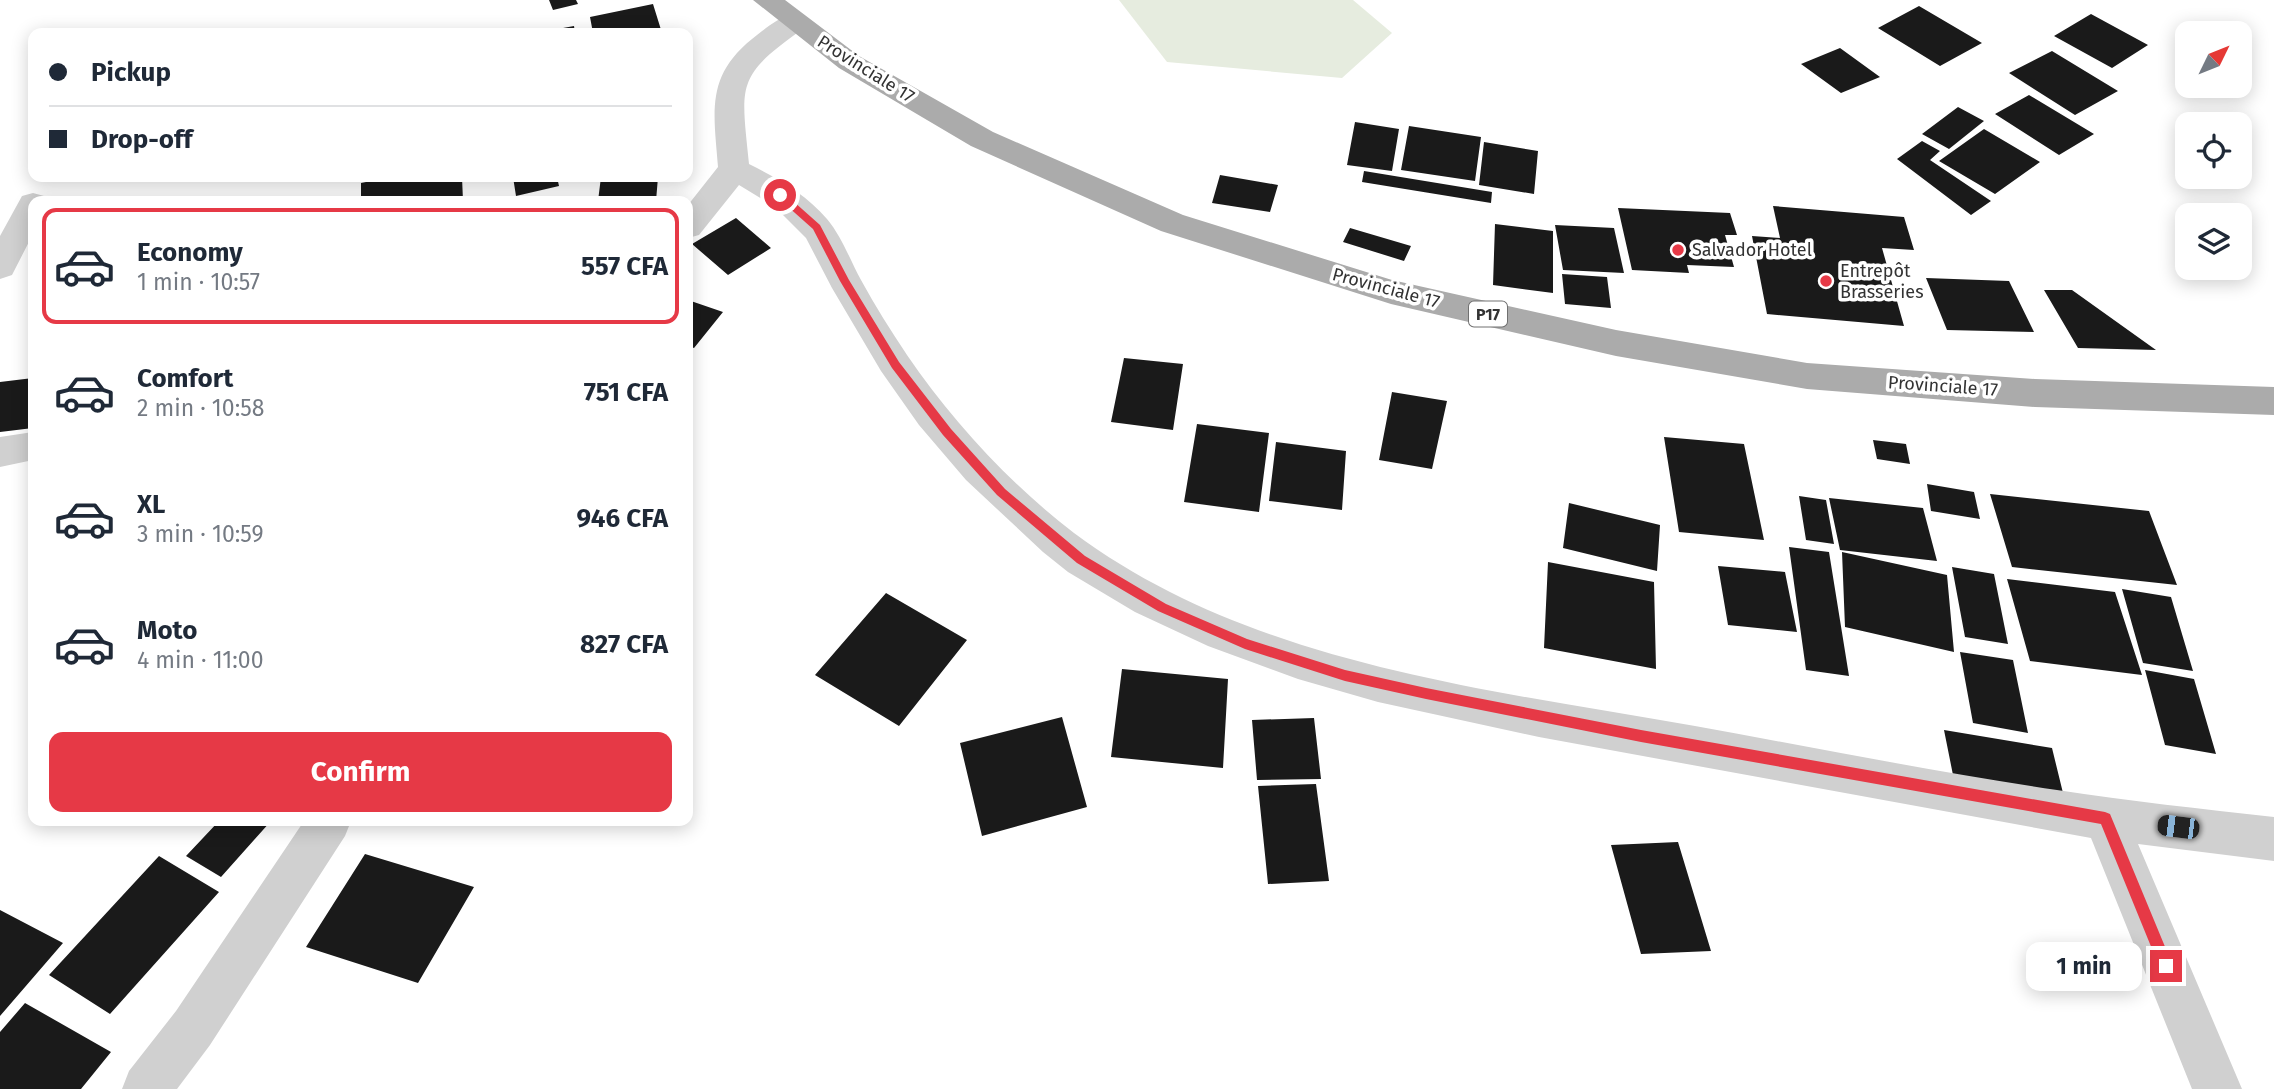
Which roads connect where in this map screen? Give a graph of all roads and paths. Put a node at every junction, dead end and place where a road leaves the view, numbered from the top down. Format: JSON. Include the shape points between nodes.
{"nodes":[{"id":1,"x":766,"y":0,"type":"edge"},
{"id":2,"x":793,"y":22,"type":"junction"},
{"id":3,"x":734,"y":169,"type":"junction"},
{"id":4,"x":28,"y":214,"type":"edge"},
{"id":5,"x":693,"y":221,"type":"edge"},
{"id":6,"x":0,"y":267,"type":"edge"},
{"id":7,"x":2274,"y":401,"type":"edge"},
{"id":8,"x":28,"y":447,"type":"edge"},
{"id":9,"x":0,"y":452,"type":"edge"},
{"id":10,"x":2105,"y":818,"type":"junction"},
{"id":11,"x":326,"y":826,"type":"edge"},
{"id":12,"x":2274,"y":839,"type":"edge"},
{"id":13,"x":147,"y":1089,"type":"edge"},
{"id":14,"x":2217,"y":1089,"type":"edge"}],
"edges":[{"from":1,"to":2,"type":"main road","name":"Provinciale 17","number":"P17"},
{"from":2,"to":3,"type":"street","via":[[755,48],[737,67],[728,90]]},
{"from":2,"to":7,"type":"main road","name":"Provinciale 17","number":"P17","via":[[849,62],[982,139],[1172,223],[1391,292],[1616,343],[1807,376],[2035,393]]},
{"from":3,"to":5,"type":"street"},
{"from":3,"to":10,"type":"street","via":[[793,204],[817,227],[895,365],[1001,492],[1081,559],[1162,608],[1245,644],[1345,675],[1641,736]]},
{"from":4,"to":6,"type":"street"},
{"from":8,"to":9,"type":"street"},
{"from":10,"to":12,"type":"street"},
{"from":10,"to":14,"type":"street"},
{"from":11,"to":13,"type":"street","via":[[193,1028]]}]}
